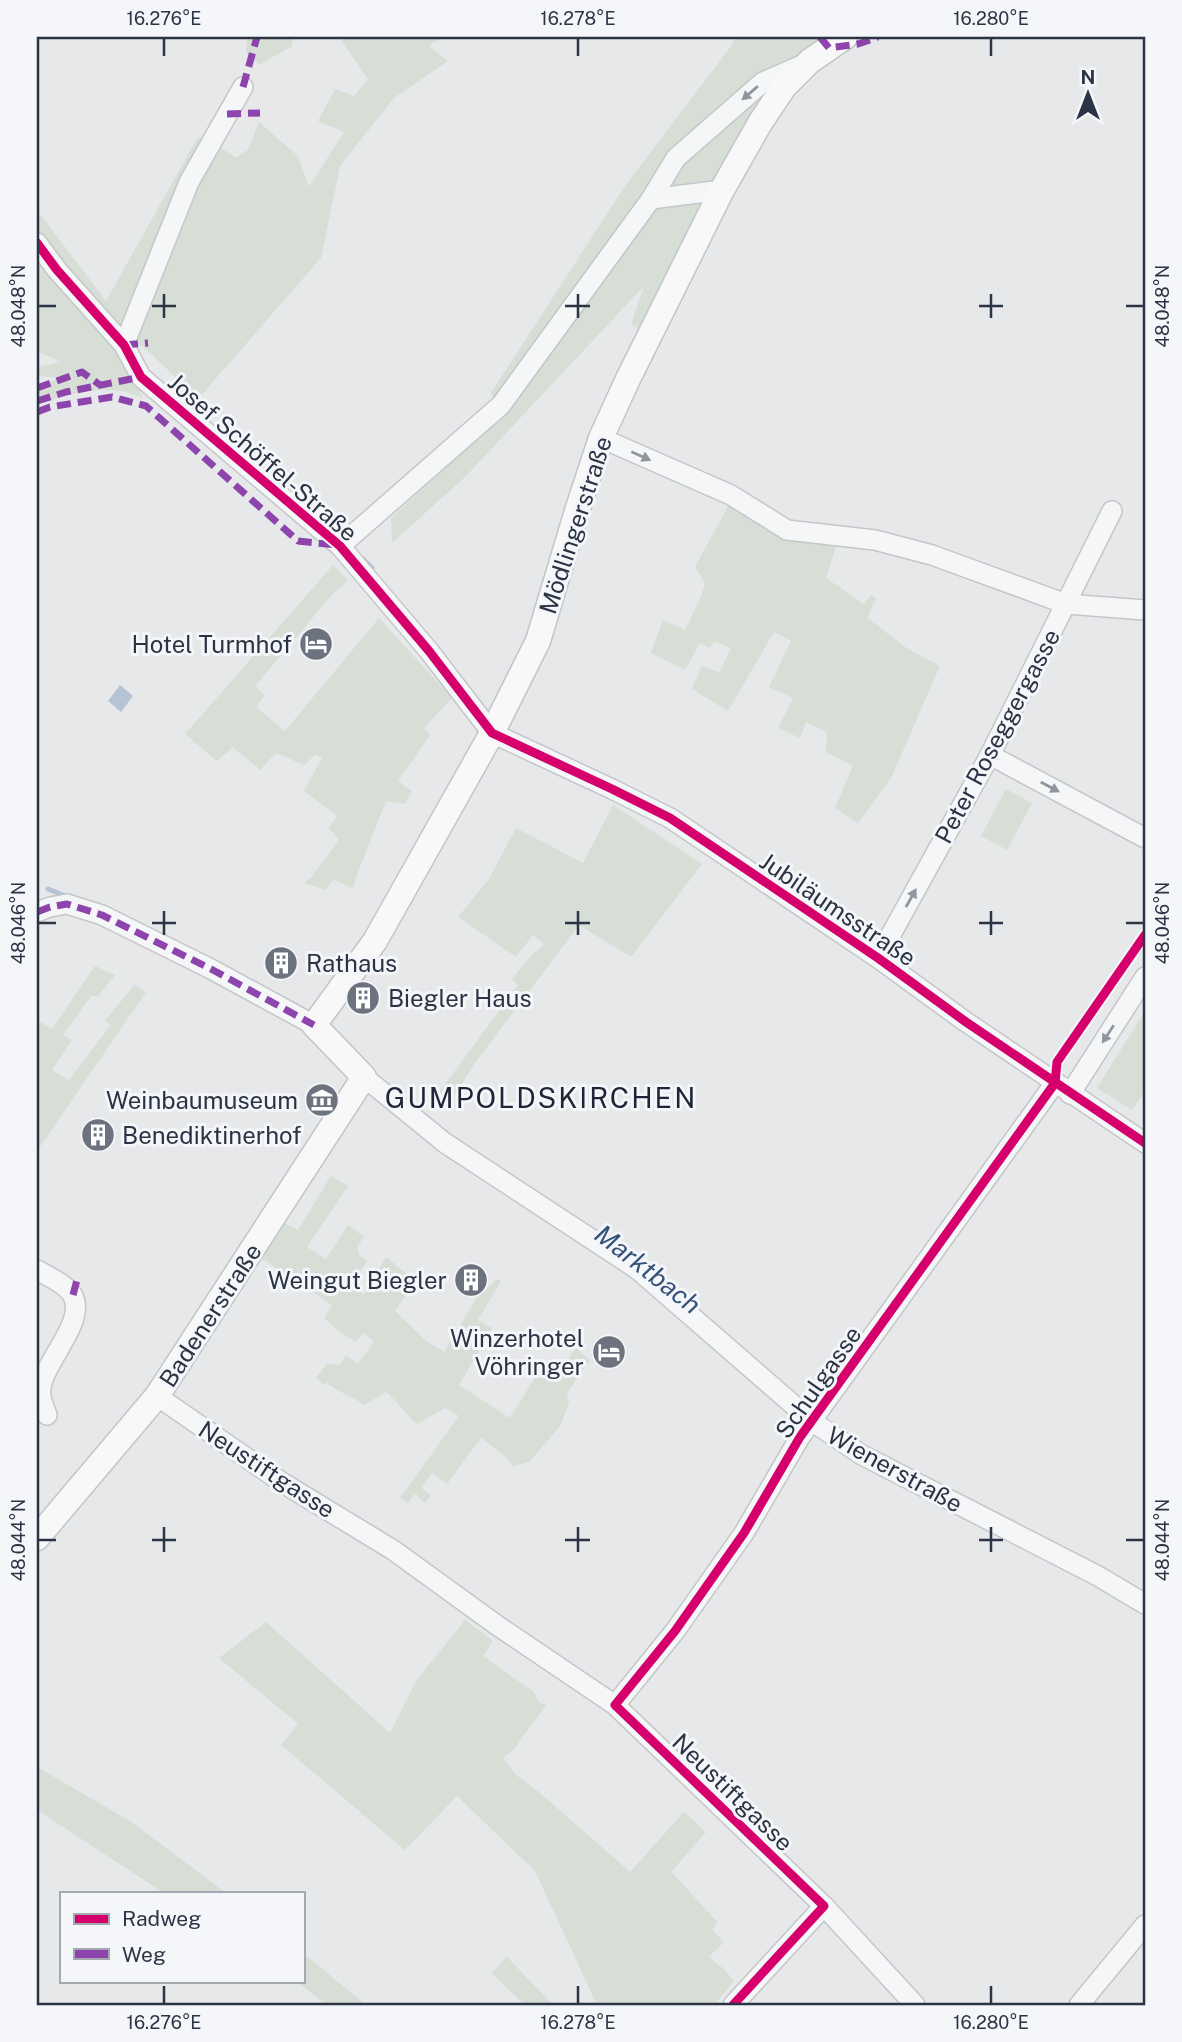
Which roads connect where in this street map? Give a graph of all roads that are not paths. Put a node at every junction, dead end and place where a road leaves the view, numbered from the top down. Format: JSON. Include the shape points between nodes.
{"nodes":[{"id":1,"x":845,"y":37,"type":"edge"},
{"id":2,"x":810,"y":61,"type":"junction"},
{"id":3,"x":243,"y":87,"type":"dead end"},
{"id":4,"x":722,"y":190,"type":"junction"},
{"id":5,"x":651,"y":199,"type":"junction"},
{"id":6,"x":37,"y":243,"type":"edge"},
{"id":7,"x":124,"y":345,"type":"junction"},
{"id":8,"x":601,"y":438,"type":"junction"},
{"id":9,"x":1112,"y":511,"type":"dead end"},
{"id":10,"x":340,"y":545,"type":"junction"},
{"id":11,"x":1066,"y":604,"type":"junction"},
{"id":12,"x":1145,"y":610,"type":"edge"},
{"id":13,"x":492,"y":733,"type":"junction"},
{"id":14,"x":990,"y":755,"type":"junction"},
{"id":15,"x":1145,"y":838,"type":"edge"},
{"id":16,"x":37,"y":912,"type":"edge"},
{"id":17,"x":878,"y":958,"type":"junction"},
{"id":18,"x":1145,"y":977,"type":"edge"},
{"id":19,"x":314,"y":1025,"type":"junction"},
{"id":20,"x":364,"y":1077,"type":"junction"},
{"id":21,"x":1063,"y":1088,"type":"junction"},
{"id":22,"x":1145,"y":1143,"type":"edge"},
{"id":23,"x":37,"y":1270,"type":"edge"},
{"id":24,"x":157,"y":1396,"type":"junction"},
{"id":25,"x":47,"y":1415,"type":"dead end"},
{"id":26,"x":813,"y":1422,"type":"junction"},
{"id":27,"x":37,"y":1538,"type":"edge"},
{"id":28,"x":1145,"y":1604,"type":"edge"},
{"id":29,"x":615,"y":1705,"type":"junction"},
{"id":30,"x":824,"y":1906,"type":"junction"},
{"id":31,"x":1145,"y":1925,"type":"edge"},
{"id":32,"x":733,"y":2005,"type":"edge"},
{"id":33,"x":915,"y":2005,"type":"edge"},
{"id":34,"x":1079,"y":2005,"type":"edge"}],
"edges":[{"from":1,"to":2,"type":"main road","name":"Mödlingerstraße"},
{"from":2,"to":4,"type":"main road","name":"Mödlingerstraße","via":[[784,87]]},
{"from":2,"to":5,"type":"street","one_way":true,"via":[[763,82],[676,158]]},
{"from":3,"to":7,"type":"street","via":[[188,182]]},
{"from":4,"to":5,"type":"street"},
{"from":4,"to":8,"type":"main road","name":"Mödlingerstraße"},
{"from":5,"to":10,"type":"street","via":[[501,405]]},
{"from":6,"to":7,"type":"street","name":"Josef Schöffel-Straße"},
{"from":7,"to":10,"type":"street","name":"Josef Schöffel-Straße","via":[[141,377]]},
{"from":8,"to":11,"type":"street","one_way":true,"via":[[731,495],[787,530],[875,540],[932,555]]},
{"from":8,"to":13,"type":"main road","name":"Mödlingerstraße","via":[[538,641]]},
{"from":9,"to":11,"type":"street","name":"Peter Roseggergasse"},
{"from":10,"to":13,"type":"street","name":"Josef Schöffel-Straße"},
{"from":11,"to":12,"type":"street"},
{"from":11,"to":14,"type":"street","name":"Peter Roseggergasse"},
{"from":13,"to":17,"type":"street","name":"Jubiläumsstraße","via":[[670,818]]},
{"from":13,"to":19,"type":"main road","name":"Mödlingerstraße","via":[[375,941]]},
{"from":14,"to":15,"type":"street","one_way":true},
{"from":17,"to":14,"type":"street","name":"Peter Roseggergasse","one_way":true},
{"from":16,"to":19,"type":"street","via":[[67,904],[102,915]]},
{"from":17,"to":21,"type":"street","name":"Jubiläumsstraße"},
{"from":18,"to":21,"type":"street","name":"Schulgasse","one_way":true},
{"from":19,"to":20,"type":"main road"},
{"from":20,"to":24,"type":"main road","name":"Badenerstraße"},
{"from":20,"to":26,"type":"street","name":"Wienerstraße","via":[[445,1143],[637,1269]]},
{"from":21,"to":22,"type":"street","name":"Jubiläumsstraße"},
{"from":21,"to":26,"type":"street","name":"Schulgasse"},
{"from":23,"to":25,"type":"street","via":[[73,1295],[76,1314],[41,1384]]},
{"from":24,"to":27,"type":"main road","name":"Badenerstraße"},
{"from":24,"to":29,"type":"street","name":"Neustiftgasse","via":[[283,1483],[393,1550]]},
{"from":26,"to":28,"type":"street","name":"Wienerstraße","via":[[862,1455]]},
{"from":26,"to":29,"type":"street","name":"Schulgasse","via":[[744,1533],[675,1631]]},
{"from":29,"to":30,"type":"street","name":"Neustiftgasse"},
{"from":30,"to":32,"type":"street"},
{"from":30,"to":33,"type":"street","name":"Neustiftgasse"},
{"from":31,"to":34,"type":"street"}]}
